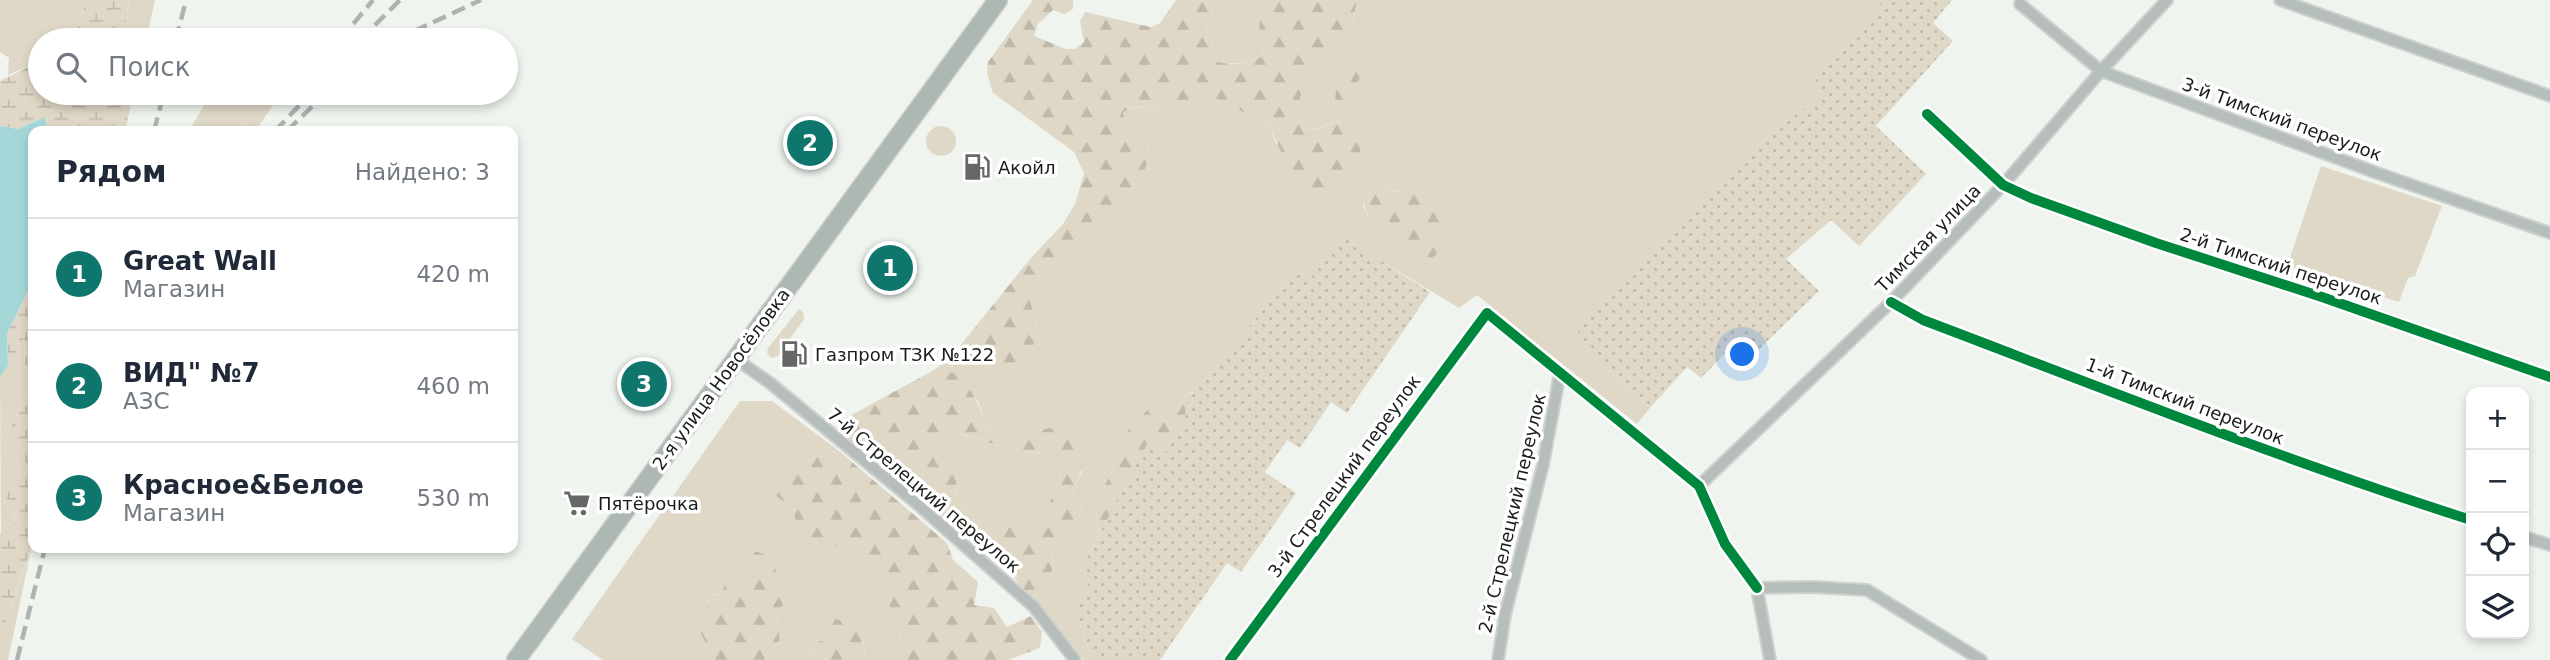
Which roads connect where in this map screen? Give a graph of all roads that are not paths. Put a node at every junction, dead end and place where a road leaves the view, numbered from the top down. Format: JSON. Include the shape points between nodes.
{"nodes":[{"id":1,"x":998,"y":0,"type":"edge"},
{"id":2,"x":2167,"y":0,"type":"edge"},
{"id":3,"x":2280,"y":0,"type":"edge"},
{"id":4,"x":2020,"y":4,"type":"dead end"},
{"id":5,"x":2101,"y":71,"type":"junction"},
{"id":6,"x":2550,"y":96,"type":"edge"},
{"id":7,"x":1927,"y":114,"type":"dead end"},
{"id":8,"x":2003,"y":185,"type":"junction"},
{"id":9,"x":2550,"y":233,"type":"edge"},
{"id":10,"x":1891,"y":302,"type":"junction"},
{"id":11,"x":736,"y":359,"type":"junction"},
{"id":12,"x":1560,"y":373,"type":"junction"},
{"id":13,"x":2550,"y":377,"type":"edge"},
{"id":14,"x":1699,"y":486,"type":"junction"},
{"id":15,"x":2466,"y":518,"type":"edge"},
{"id":16,"x":2529,"y":539,"type":"edge"},
{"id":17,"x":2550,"y":545,"type":"edge"},
{"id":18,"x":1757,"y":588,"type":"junction"},
{"id":19,"x":516,"y":660,"type":"edge"},
{"id":20,"x":1075,"y":660,"type":"edge"},
{"id":21,"x":1230,"y":660,"type":"edge"},
{"id":22,"x":1498,"y":660,"type":"edge"},
{"id":23,"x":1770,"y":660,"type":"edge"},
{"id":24,"x":1981,"y":660,"type":"edge"}],
"edges":[{"from":1,"to":11,"type":"main road","name":"2-я улица Новосёловка"},
{"from":2,"to":5,"type":"street","name":"Тимская улица"},
{"from":3,"to":6,"type":"street"},
{"from":4,"to":5,"type":"street","name":"3-й Тимский переулок"},
{"from":5,"to":8,"type":"street","name":"Тимская улица"},
{"from":5,"to":9,"type":"street","name":"3-й Тимский переулок"},
{"from":7,"to":8,"type":"street","name":"2-й Тимский переулок"},
{"from":8,"to":10,"type":"street","name":"Тимская улица"},
{"from":8,"to":13,"type":"street","name":"2-й Тимский переулок","via":[[2156,243]]},
{"from":10,"to":14,"type":"street","name":"Тимская улица"},
{"from":10,"to":15,"type":"street","name":"1-й Тимский переулок","via":[[1923,320],[2232,438]]},
{"from":11,"to":19,"type":"main road","name":"2-я улица Новосёловка"},
{"from":11,"to":20,"type":"street","name":"7-й Стрелецкий переулок","via":[[915,502],[1034,607]]},
{"from":12,"to":14,"type":"street"},
{"from":12,"to":21,"type":"street","name":"3-й Стрелецкий переулок","via":[[1487,313]]},
{"from":12,"to":22,"type":"street","name":"2-й Стрелецкий переулок"},
{"from":14,"to":18,"type":"street","via":[[1726,544]]},
{"from":16,"to":17,"type":"street"},
{"from":18,"to":23,"type":"street"},
{"from":18,"to":24,"type":"street","via":[[1867,590]]}]}
